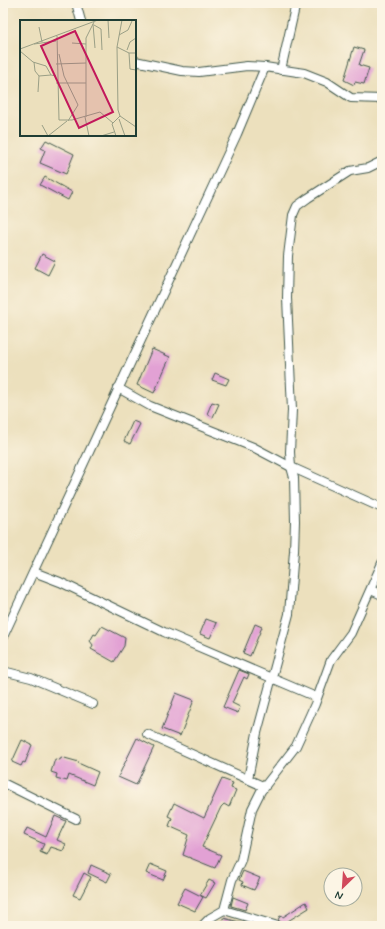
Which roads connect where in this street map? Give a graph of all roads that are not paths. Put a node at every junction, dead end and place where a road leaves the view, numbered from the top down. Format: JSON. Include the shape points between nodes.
{"nodes":[{"id":1,"x":76,"y":3,"type":"edge"},
{"id":2,"x":296,"y":3,"type":"edge"},
{"id":3,"x":81,"y":20,"type":"edge"},
{"id":4,"x":136,"y":61,"type":"edge"},
{"id":5,"x":266,"y":67,"type":"junction"},
{"id":6,"x":281,"y":70,"type":"junction"},
{"id":7,"x":382,"y":99,"type":"edge"},
{"id":8,"x":382,"y":161,"type":"edge"},
{"id":9,"x":118,"y":388,"type":"junction"},
{"id":10,"x":291,"y":467,"type":"junction"},
{"id":11,"x":382,"y":508,"type":"edge"},
{"id":12,"x":382,"y":563,"type":"edge"},
{"id":13,"x":34,"y":572,"type":"junction"},
{"id":14,"x":371,"y":590,"type":"junction"},
{"id":15,"x":382,"y":595,"type":"edge"},
{"id":16,"x":3,"y":637,"type":"edge"},
{"id":17,"x":3,"y":671,"type":"edge"},
{"id":18,"x":271,"y":678,"type":"junction"},
{"id":19,"x":316,"y":697,"type":"junction"},
{"id":20,"x":93,"y":704,"type":"dead end"},
{"id":21,"x":147,"y":734,"type":"dead end"},
{"id":22,"x":248,"y":779,"type":"junction"},
{"id":23,"x":3,"y":783,"type":"edge"},
{"id":24,"x":265,"y":787,"type":"junction"},
{"id":25,"x":76,"y":820,"type":"dead end"},
{"id":26,"x":224,"y":910,"type":"junction"},
{"id":27,"x":202,"y":926,"type":"edge"},
{"id":28,"x":278,"y":926,"type":"edge"}],
"edges":[{"from":1,"to":3,"type":"street"},
{"from":2,"to":6,"type":"street"},
{"from":4,"to":5,"type":"street","via":[[199,72],[247,66]]},
{"from":5,"to":6,"type":"street"},
{"from":5,"to":9,"type":"street"},
{"from":6,"to":7,"type":"street","via":[[304,73],[327,82],[351,98]]},
{"from":8,"to":10,"type":"street","via":[[375,166],[350,171],[297,206],[293,215],[288,256],[287,298],[292,391]]},
{"from":9,"to":10,"type":"street","via":[[156,408],[253,447]]},
{"from":9,"to":13,"type":"street"},
{"from":10,"to":11,"type":"street"},
{"from":10,"to":18,"type":"street","via":[[294,478],[295,521],[289,614]]},
{"from":12,"to":14,"type":"street"},
{"from":13,"to":16,"type":"street"},
{"from":13,"to":18,"type":"street"},
{"from":14,"to":15,"type":"street"},
{"from":14,"to":19,"type":"street","via":[[351,633],[331,660]]},
{"from":17,"to":20,"type":"street","via":[[31,678]]},
{"from":18,"to":19,"type":"street"},
{"from":18,"to":22,"type":"street"},
{"from":19,"to":24,"type":"street","via":[[296,746]]},
{"from":21,"to":22,"type":"street"},
{"from":22,"to":24,"type":"street"},
{"from":23,"to":25,"type":"street"},
{"from":24,"to":26,"type":"street","via":[[252,809],[241,860],[232,880]]},
{"from":26,"to":27,"type":"street"},
{"from":26,"to":28,"type":"street"}]}
